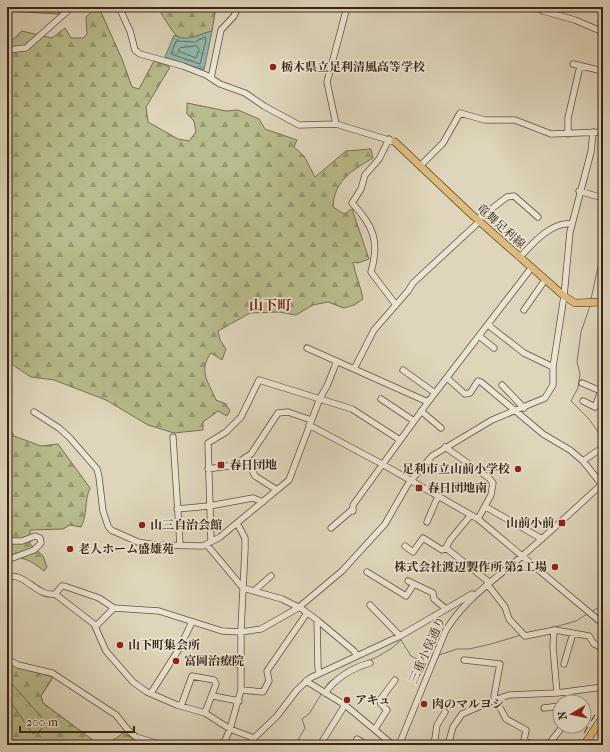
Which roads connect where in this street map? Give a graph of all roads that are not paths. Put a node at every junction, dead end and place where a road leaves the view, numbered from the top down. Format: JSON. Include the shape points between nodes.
{"nodes":[{"id":1,"x":72,"y":7,"type":"edge"},
{"id":2,"x":119,"y":7,"type":"edge"},
{"id":3,"x":238,"y":7,"type":"edge"},
{"id":4,"x":347,"y":7,"type":"edge"},
{"id":5,"x":537,"y":7,"type":"edge"},
{"id":6,"x":603,"y":32,"type":"edge"},
{"id":7,"x":7,"y":50,"type":"edge"},
{"id":8,"x":573,"y":64,"type":"dead end"},
{"id":9,"x":580,"y":66,"type":"junction"},
{"id":10,"x":603,"y":71,"type":"edge"},
{"id":11,"x":211,"y":78,"type":"junction"},
{"id":12,"x":336,"y":124,"type":"junction"},
{"id":13,"x":593,"y":132,"type":"junction"},
{"id":14,"x":603,"y":132,"type":"edge"},
{"id":15,"x":568,"y":134,"type":"junction"},
{"id":16,"x":392,"y":141,"type":"junction"},
{"id":17,"x":420,"y":166,"type":"junction"},
{"id":18,"x":579,"y":191,"type":"junction"},
{"id":19,"x":603,"y":198,"type":"edge"},
{"id":20,"x":538,"y":217,"type":"dead end"},
{"id":21,"x":479,"y":220,"type":"junction"},
{"id":22,"x":572,"y":224,"type":"junction"},
{"id":23,"x":520,"y":257,"type":"junction"},
{"id":24,"x":532,"y":267,"type":"junction"},
{"id":25,"x":546,"y":280,"type":"junction"},
{"id":26,"x":564,"y":296,"type":"junction"},
{"id":27,"x":603,"y":302,"type":"edge"},
{"id":28,"x":396,"y":305,"type":"junction"},
{"id":29,"x":524,"y":310,"type":"dead end"},
{"id":30,"x":488,"y":325,"type":"junction"},
{"id":31,"x":479,"y":336,"type":"junction"},
{"id":32,"x":307,"y":348,"type":"dead end"},
{"id":33,"x":494,"y":348,"type":"dead end"},
{"id":34,"x":337,"y":361,"type":"junction"},
{"id":35,"x":553,"y":367,"type":"junction"},
{"id":36,"x":354,"y":369,"type":"junction"},
{"id":37,"x":403,"y":370,"type":"dead end"},
{"id":38,"x":447,"y":378,"type":"junction"},
{"id":39,"x":582,"y":383,"type":"dead end"},
{"id":40,"x":502,"y":385,"type":"dead end"},
{"id":41,"x":602,"y":392,"type":"edge"},
{"id":42,"x":435,"y":393,"type":"junction"},
{"id":43,"x":320,"y":398,"type":"junction"},
{"id":44,"x":381,"y":399,"type":"dead end"},
{"id":45,"x":583,"y":401,"type":"dead end"},
{"id":46,"x":428,"y":402,"type":"junction"},
{"id":47,"x":524,"y":408,"type":"junction"},
{"id":48,"x":421,"y":411,"type":"junction"},
{"id":49,"x":515,"y":411,"type":"junction"},
{"id":50,"x":34,"y":412,"type":"dead end"},
{"id":51,"x":414,"y":421,"type":"junction"},
{"id":52,"x":310,"y":423,"type":"junction"},
{"id":53,"x":441,"y":428,"type":"dead end"},
{"id":54,"x":173,"y":437,"type":"dead end"},
{"id":55,"x":400,"y":440,"type":"junction"},
{"id":56,"x":445,"y":447,"type":"junction"},
{"id":57,"x":603,"y":447,"type":"edge"},
{"id":58,"x":246,"y":458,"type":"junction"},
{"id":59,"x":583,"y":461,"type":"junction"},
{"id":60,"x":382,"y":464,"type":"junction"},
{"id":61,"x":208,"y":469,"type":"junction"},
{"id":62,"x":410,"y":480,"type":"junction"},
{"id":63,"x":602,"y":484,"type":"edge"},
{"id":64,"x":277,"y":490,"type":"junction"},
{"id":65,"x":438,"y":496,"type":"junction"},
{"id":66,"x":263,"y":502,"type":"junction"},
{"id":67,"x":209,"y":506,"type":"junction"},
{"id":68,"x":486,"y":507,"type":"junction"},
{"id":69,"x":177,"y":509,"type":"junction"},
{"id":70,"x":471,"y":515,"type":"junction"},
{"id":71,"x":478,"y":519,"type":"junction"},
{"id":72,"x":427,"y":522,"type":"dead end"},
{"id":73,"x":237,"y":523,"type":"junction"},
{"id":74,"x":331,"y":528,"type":"dead end"},
{"id":75,"x":542,"y":538,"type":"junction"},
{"id":76,"x":11,"y":541,"type":"dead end"},
{"id":77,"x":209,"y":543,"type":"junction"},
{"id":78,"x":180,"y":544,"type":"junction"},
{"id":79,"x":405,"y":546,"type":"dead end"},
{"id":80,"x":446,"y":548,"type":"junction"},
{"id":81,"x":521,"y":557,"type":"junction"},
{"id":82,"x":7,"y":560,"type":"edge"},
{"id":83,"x":367,"y":572,"type":"dead end"},
{"id":84,"x":271,"y":576,"type":"dead end"},
{"id":85,"x":7,"y":577,"type":"edge"},
{"id":86,"x":408,"y":581,"type":"dead end"},
{"id":87,"x":414,"y":584,"type":"junction"},
{"id":88,"x":488,"y":584,"type":"junction"},
{"id":89,"x":243,"y":588,"type":"junction"},
{"id":90,"x":254,"y":591,"type":"junction"},
{"id":91,"x":55,"y":594,"type":"junction"},
{"id":92,"x":475,"y":594,"type":"junction"},
{"id":93,"x":370,"y":605,"type":"dead end"},
{"id":94,"x":114,"y":608,"type":"junction"},
{"id":95,"x":298,"y":608,"type":"junction"},
{"id":96,"x":446,"y":609,"type":"junction"},
{"id":97,"x":307,"y":613,"type":"junction"},
{"id":98,"x":317,"y":620,"type":"junction"},
{"id":99,"x":192,"y":622,"type":"junction"},
{"id":100,"x":603,"y":624,"type":"edge"},
{"id":101,"x":96,"y":626,"type":"junction"},
{"id":102,"x":554,"y":630,"type":"junction"},
{"id":103,"x":241,"y":632,"type":"junction"},
{"id":104,"x":573,"y":633,"type":"junction"},
{"id":105,"x":400,"y":636,"type":"junction"},
{"id":106,"x":603,"y":648,"type":"edge"},
{"id":107,"x":357,"y":656,"type":"junction"},
{"id":108,"x":7,"y":659,"type":"edge"},
{"id":109,"x":206,"y":660,"type":"dead end"},
{"id":110,"x":464,"y":660,"type":"dead end"},
{"id":111,"x":370,"y":663,"type":"dead end"},
{"id":112,"x":564,"y":664,"type":"dead end"},
{"id":113,"x":240,"y":665,"type":"junction"},
{"id":114,"x":320,"y":673,"type":"junction"},
{"id":115,"x":395,"y":680,"type":"dead end"},
{"id":116,"x":306,"y":682,"type":"junction"},
{"id":117,"x":603,"y":688,"type":"edge"},
{"id":118,"x":240,"y":690,"type":"junction"},
{"id":119,"x":568,"y":692,"type":"joint"},
{"id":120,"x":151,"y":693,"type":"junction"},
{"id":121,"x":325,"y":693,"type":"junction"},
{"id":122,"x":557,"y":693,"type":"junction"},
{"id":123,"x":213,"y":696,"type":"junction"},
{"id":124,"x":497,"y":699,"type":"junction"},
{"id":125,"x":239,"y":701,"type":"junction"},
{"id":126,"x":345,"y":705,"type":"junction"},
{"id":127,"x":181,"y":706,"type":"junction"},
{"id":128,"x":552,"y":707,"type":"edge"},
{"id":129,"x":544,"y":708,"type":"dead end"},
{"id":130,"x":445,"y":712,"type":"dead end"},
{"id":131,"x":205,"y":713,"type":"junction"},
{"id":132,"x":603,"y":717,"type":"edge"},
{"id":133,"x":230,"y":729,"type":"junction"},
{"id":134,"x":375,"y":729,"type":"junction"},
{"id":135,"x":557,"y":734,"type":"edge"},
{"id":136,"x":254,"y":738,"type":"junction"},
{"id":137,"x":162,"y":745,"type":"edge"},
{"id":138,"x":223,"y":745,"type":"edge"},
{"id":139,"x":249,"y":745,"type":"edge"},
{"id":140,"x":320,"y":745,"type":"edge"},
{"id":141,"x":355,"y":745,"type":"edge"},
{"id":142,"x":367,"y":745,"type":"edge"},
{"id":143,"x":397,"y":745,"type":"edge"},
{"id":144,"x":426,"y":745,"type":"edge"},
{"id":145,"x":434,"y":745,"type":"edge"},
{"id":146,"x":448,"y":745,"type":"edge"},
{"id":147,"x":532,"y":745,"type":"edge"},
{"id":148,"x":548,"y":745,"type":"edge"},
{"id":149,"x":585,"y":745,"type":"edge"}],
"edges":[{"from":1,"to":7,"type":"street","via":[[26,48]]},
{"from":2,"to":11,"type":"street","via":[[138,53]]},
{"from":3,"to":11,"type":"street","via":[[236,14],[221,30]]},
{"from":4,"to":12,"type":"street","via":[[327,82]]},
{"from":5,"to":6,"type":"street"},
{"from":8,"to":9,"type":"street"},
{"from":9,"to":10,"type":"street"},
{"from":9,"to":15,"type":"street","via":[[568,118]]},
{"from":11,"to":12,"type":"street","via":[[250,95],[264,106],[299,125]]},
{"from":12,"to":16,"type":"street"},
{"from":13,"to":14,"type":"street"},
{"from":13,"to":15,"type":"street"},
{"from":13,"to":18,"type":"street"},
{"from":15,"to":17,"type":"street","via":[[545,132],[515,120],[486,120],[460,113],[443,143]]},
{"from":16,"to":17,"type":"main road","name":"竜舞足利線"},
{"from":16,"to":28,"type":"street","via":[[365,175],[352,203],[371,225],[375,254],[371,272]]},
{"from":17,"to":21,"type":"main road","name":"竜舞足利線"},
{"from":18,"to":19,"type":"street"},
{"from":18,"to":22,"type":"street"},
{"from":20,"to":21,"type":"street","via":[[514,196],[507,198]]},
{"from":21,"to":23,"type":"main road","name":"竜舞足利線"},
{"from":21,"to":28,"type":"street","via":[[413,283]]},
{"from":22,"to":23,"type":"street","via":[[563,223],[549,231]]},
{"from":22,"to":26,"type":"street"},
{"from":23,"to":24,"type":"main road","name":"竜舞足利線"},
{"from":24,"to":25,"type":"main road","name":"竜舞足利線"},
{"from":24,"to":30,"type":"street"},
{"from":25,"to":26,"type":"main road","name":"竜舞足利線"},
{"from":25,"to":29,"type":"street"},
{"from":26,"to":27,"type":"main road","name":"竜舞足利線","via":[[575,303]]},
{"from":26,"to":35,"type":"street"},
{"from":28,"to":36,"type":"street","via":[[374,330]]},
{"from":30,"to":31,"type":"street"},
{"from":30,"to":35,"type":"street","via":[[524,353]]},
{"from":31,"to":33,"type":"street"},
{"from":31,"to":38,"type":"street"},
{"from":32,"to":34,"type":"street"},
{"from":34,"to":36,"type":"street"},
{"from":34,"to":43,"type":"street"},
{"from":35,"to":47,"type":"street","via":[[553,385],[548,394],[540,402]]},
{"from":36,"to":46,"type":"street"},
{"from":37,"to":42,"type":"street"},
{"from":38,"to":42,"type":"street"},
{"from":38,"to":49,"type":"street","via":[[465,394],[470,393],[478,381],[481,382]]},
{"from":39,"to":41,"type":"street"},
{"from":40,"to":47,"type":"street"},
{"from":41,"to":45,"type":"street","via":[[595,406]]},
{"from":42,"to":46,"type":"street"},
{"from":43,"to":52,"type":"street"},
{"from":43,"to":55,"type":"street","via":[[355,411]]},
{"from":43,"to":61,"type":"street","via":[[260,380],[241,417],[226,432],[208,443]]},
{"from":44,"to":51,"type":"street"},
{"from":46,"to":48,"type":"street"},
{"from":47,"to":49,"type":"street"},
{"from":48,"to":51,"type":"street"},
{"from":48,"to":53,"type":"street"},
{"from":49,"to":56,"type":"street","via":[[492,420]]},
{"from":49,"to":59,"type":"street"},
{"from":50,"to":78,"type":"street","via":[[69,437],[96,469],[103,511],[109,528],[145,544]]},
{"from":51,"to":55,"type":"street"},
{"from":52,"to":58,"type":"street","via":[[285,411],[278,413],[259,444]]},
{"from":52,"to":60,"type":"street"},
{"from":52,"to":64,"type":"street","via":[[292,475]]},
{"from":54,"to":69,"type":"street"},
{"from":55,"to":60,"type":"street"},
{"from":56,"to":62,"type":"street","via":[[432,456]]},
{"from":56,"to":68,"type":"street","via":[[493,483]]},
{"from":57,"to":59,"type":"street"},
{"from":58,"to":61,"type":"street","via":[[228,467]]},
{"from":58,"to":64,"type":"street","via":[[255,476]]},
{"from":59,"to":63,"type":"street"},
{"from":60,"to":62,"type":"street"},
{"from":60,"to":74,"type":"street","via":[[360,494],[353,510]]},
{"from":61,"to":67,"type":"street"},
{"from":62,"to":65,"type":"street"},
{"from":62,"to":95,"type":"street","via":[[392,513],[373,538],[342,571]]},
{"from":63,"to":75,"type":"street","name":"三重小俣通り"},
{"from":64,"to":66,"type":"street"},
{"from":65,"to":70,"type":"street"},
{"from":65,"to":72,"type":"street"},
{"from":66,"to":67,"type":"street","via":[[253,498]]},
{"from":66,"to":73,"type":"street"},
{"from":67,"to":69,"type":"street"},
{"from":67,"to":77,"type":"street"},
{"from":68,"to":71,"type":"street"},
{"from":68,"to":75,"type":"street"},
{"from":69,"to":78,"type":"street"},
{"from":70,"to":71,"type":"street"},
{"from":70,"to":80,"type":"street"},
{"from":71,"to":81,"type":"street"},
{"from":73,"to":77,"type":"street"},
{"from":73,"to":89,"type":"street","via":[[245,538]]},
{"from":75,"to":81,"type":"street","name":"三重小俣通り"},
{"from":76,"to":82,"type":"street","via":[[22,541],[36,536],[40,538],[41,543],[34,550]]},
{"from":77,"to":78,"type":"street","via":[[201,546]]},
{"from":77,"to":89,"type":"street"},
{"from":79,"to":80,"type":"street","via":[[413,552],[423,538],[442,550]]},
{"from":80,"to":88,"type":"street"},
{"from":81,"to":88,"type":"street","name":"三重小俣通り"},
{"from":81,"to":100,"type":"street"},
{"from":83,"to":87,"type":"street","via":[[406,596]]},
{"from":84,"to":90,"type":"street"},
{"from":85,"to":91,"type":"street","via":[[13,576],[28,582],[43,593]]},
{"from":86,"to":87,"type":"street"},
{"from":87,"to":96,"type":"street","via":[[433,593],[434,599]]},
{"from":88,"to":92,"type":"street","name":"三重小俣通り"},
{"from":88,"to":102,"type":"street","via":[[505,607],[509,619],[525,636]]},
{"from":89,"to":90,"type":"street"},
{"from":89,"to":103,"type":"street"},
{"from":90,"to":95,"type":"street","via":[[282,599]]},
{"from":91,"to":94,"type":"street","via":[[64,586],[99,598]]},
{"from":91,"to":101,"type":"street"},
{"from":92,"to":96,"type":"street"},
{"from":92,"to":143,"type":"street","name":"三重小俣通り","via":[[456,614],[446,630]]},
{"from":93,"to":105,"type":"street"},
{"from":94,"to":99,"type":"street","via":[[159,611]]},
{"from":94,"to":101,"type":"street"},
{"from":95,"to":97,"type":"street"},
{"from":95,"to":103,"type":"street","via":[[267,626]]},
{"from":96,"to":105,"type":"street"},
{"from":97,"to":98,"type":"street"},
{"from":97,"to":118,"type":"street","via":[[267,671],[269,682],[263,692]]},
{"from":98,"to":107,"type":"street","via":[[354,650]]},
{"from":98,"to":114,"type":"street"},
{"from":99,"to":103,"type":"street","via":[[222,631]]},
{"from":99,"to":120,"type":"street","via":[[179,649]]},
{"from":101,"to":120,"type":"street","via":[[102,645],[111,658],[133,682]]},
{"from":102,"to":104,"type":"street"},
{"from":102,"to":122,"type":"street","via":[[552,647]]},
{"from":103,"to":113,"type":"street"},
{"from":104,"to":106,"type":"street","via":[[589,636],[594,644]]},
{"from":104,"to":112,"type":"street"},
{"from":105,"to":107,"type":"street"},
{"from":107,"to":114,"type":"street"},
{"from":108,"to":137,"type":"street","via":[[18,665],[52,673],[116,715],[136,737]]},
{"from":109,"to":113,"type":"street"},
{"from":110,"to":124,"type":"street","via":[[500,664],[494,692]]},
{"from":111,"to":121,"type":"street","via":[[354,668],[333,682]]},
{"from":113,"to":118,"type":"street"},
{"from":114,"to":116,"type":"street"},
{"from":115,"to":134,"type":"street","via":[[380,700],[388,710]]},
{"from":116,"to":121,"type":"street"},
{"from":116,"to":136,"type":"street"},
{"from":117,"to":119,"type":"street"},
{"from":118,"to":125,"type":"street"},
{"from":119,"to":122,"type":"street"},
{"from":120,"to":127,"type":"street"},
{"from":121,"to":126,"type":"street"},
{"from":122,"to":124,"type":"street","via":[[509,695]]},
{"from":123,"to":125,"type":"street"},
{"from":123,"to":127,"type":"street","via":[[215,681],[192,676]]},
{"from":123,"to":131,"type":"street"},
{"from":124,"to":146,"type":"street","via":[[462,714],[453,727]]},
{"from":124,"to":147,"type":"street","via":[[506,719],[526,730],[524,740]]},
{"from":125,"to":133,"type":"street"},
{"from":126,"to":134,"type":"street"},
{"from":126,"to":140,"type":"street"},
{"from":127,"to":131,"type":"street"},
{"from":128,"to":129,"type":"street"},
{"from":130,"to":145,"type":"street","via":[[438,725]]},
{"from":131,"to":133,"type":"street"},
{"from":132,"to":149,"type":"main road"},
{"from":133,"to":136,"type":"street"},
{"from":133,"to":138,"type":"street"},
{"from":134,"to":143,"type":"street"},
{"from":135,"to":148,"type":"street"},
{"from":136,"to":139,"type":"street"},
{"from":141,"to":142,"type":"street","via":[[357,739]]},
{"from":143,"to":144,"type":"street"}]}
